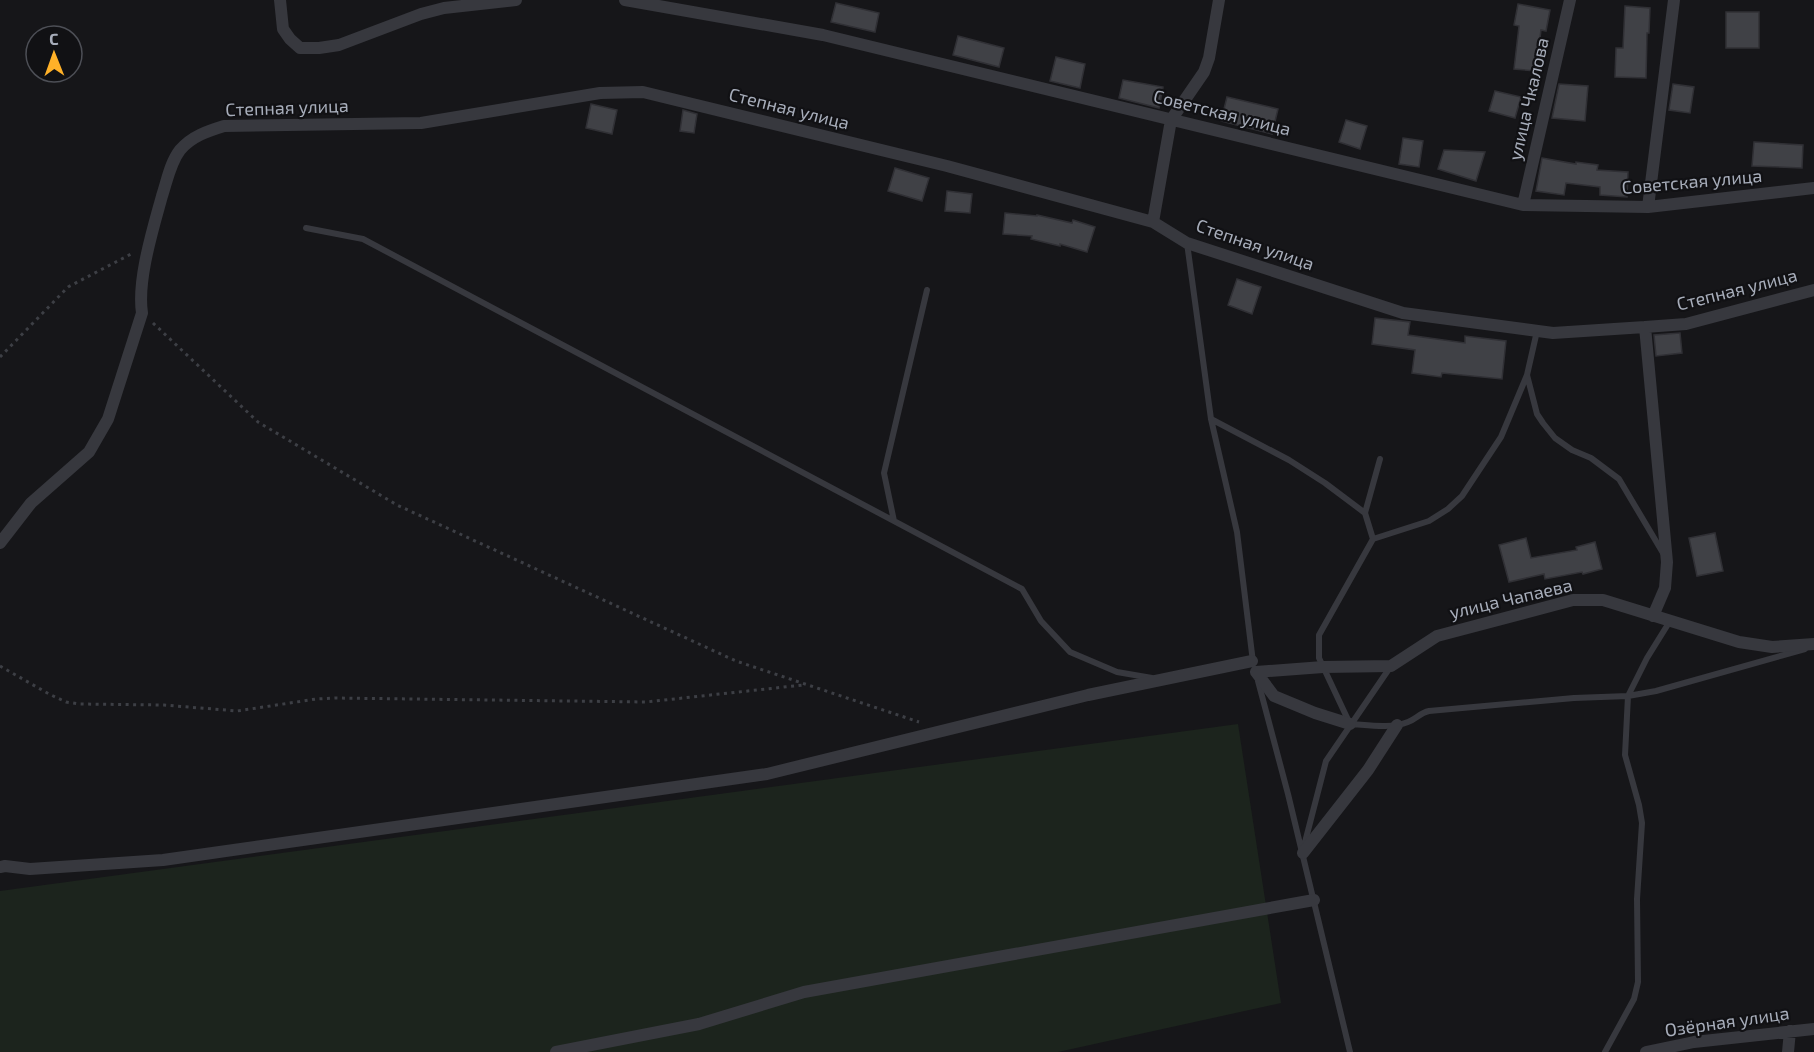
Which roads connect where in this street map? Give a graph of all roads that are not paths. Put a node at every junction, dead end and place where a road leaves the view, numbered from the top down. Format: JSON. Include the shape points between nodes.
{"nodes":[{"id":1,"x":280,"y":0,"type":"edge"},
{"id":2,"x":516,"y":0,"type":"edge"},
{"id":3,"x":625,"y":0,"type":"edge"},
{"id":4,"x":1219,"y":0,"type":"edge"},
{"id":5,"x":1570,"y":0,"type":"edge"},
{"id":6,"x":1674,"y":0,"type":"edge"},
{"id":7,"x":1171,"y":120,"type":"junction"},
{"id":8,"x":1814,"y":188,"type":"edge"},
{"id":9,"x":1523,"y":205,"type":"junction"},
{"id":10,"x":1648,"y":207,"type":"junction"},
{"id":11,"x":1153,"y":222,"type":"junction"},
{"id":12,"x":306,"y":228,"type":"dead end"},
{"id":13,"x":1186,"y":243,"type":"junction"},
{"id":14,"x":927,"y":290,"type":"dead end"},
{"id":15,"x":1814,"y":290,"type":"edge"},
{"id":16,"x":1645,"y":327,"type":"junction"},
{"id":17,"x":1537,"y":331,"type":"junction"},
{"id":18,"x":1527,"y":375,"type":"junction"},
{"id":19,"x":1210,"y":419,"type":"junction"},
{"id":20,"x":1380,"y":459,"type":"dead end"},
{"id":21,"x":1365,"y":513,"type":"junction"},
{"id":22,"x":894,"y":521,"type":"junction"},
{"id":23,"x":1373,"y":538,"type":"junction"},
{"id":24,"x":0,"y":543,"type":"edge"},
{"id":25,"x":1667,"y":562,"type":"junction"},
{"id":26,"x":1653,"y":616,"type":"junction"},
{"id":27,"x":1670,"y":621,"type":"junction"},
{"id":28,"x":1814,"y":645,"type":"edge"},
{"id":29,"x":1254,"y":666,"type":"junction"},
{"id":30,"x":1391,"y":666,"type":"junction"},
{"id":31,"x":1323,"y":667,"type":"junction"},
{"id":32,"x":1162,"y":679,"type":"junction"},
{"id":33,"x":1628,"y":696,"type":"junction"},
{"id":34,"x":1350,"y":724,"type":"junction"},
{"id":35,"x":1397,"y":725,"type":"junction"},
{"id":36,"x":1303,"y":853,"type":"junction"},
{"id":37,"x":0,"y":867,"type":"edge"},
{"id":38,"x":1314,"y":900,"type":"junction"},
{"id":39,"x":1814,"y":1029,"type":"edge"},
{"id":40,"x":1790,"y":1031,"type":"junction"},
{"id":41,"x":556,"y":1052,"type":"edge"},
{"id":42,"x":1350,"y":1052,"type":"edge"},
{"id":43,"x":1605,"y":1052,"type":"edge"},
{"id":44,"x":1646,"y":1052,"type":"edge"},
{"id":45,"x":1788,"y":1052,"type":"edge"}],
"edges":[{"from":1,"to":2,"type":"street","via":[[283,29],[300,48],[339,45],[444,8]]},
{"from":3,"to":7,"type":"street","name":"Советская улица","via":[[823,35]]},
{"from":4,"to":7,"type":"street","via":[[1204,72]]},
{"from":5,"to":9,"type":"street","name":"улица Чкалова"},
{"from":6,"to":10,"type":"street"},
{"from":7,"to":9,"type":"street","name":"Советская улица"},
{"from":7,"to":11,"type":"street"},
{"from":8,"to":10,"type":"street","name":"Советская улица"},
{"from":9,"to":10,"type":"street","name":"Советская улица"},
{"from":11,"to":13,"type":"street","name":"Степная улица"},
{"from":11,"to":24,"type":"street","name":"Степная улица","via":[[947,166],[643,92],[615,92],[421,123],[224,126],[195,137],[173,161],[148,245],[142,313],[108,419],[89,452],[31,503]]},
{"from":12,"to":22,"type":"lane","via":[[363,239]]},
{"from":13,"to":17,"type":"street","name":"Степная улица","via":[[1402,313]]},
{"from":13,"to":19,"type":"lane"},
{"from":14,"to":22,"type":"lane","via":[[884,473]]},
{"from":15,"to":16,"type":"street","name":"Степная улица","via":[[1686,324]]},
{"from":16,"to":17,"type":"street","name":"Степная улица"},
{"from":16,"to":25,"type":"street"},
{"from":17,"to":18,"type":"lane"},
{"from":18,"to":23,"type":"lane","via":[[1501,437],[1462,496],[1429,521]]},
{"from":18,"to":25,"type":"lane","via":[[1543,423],[1572,450],[1591,458],[1619,479]]},
{"from":19,"to":21,"type":"lane","via":[[1289,460]]},
{"from":19,"to":29,"type":"lane","via":[[1238,532]]},
{"from":20,"to":21,"type":"lane"},
{"from":21,"to":23,"type":"lane"},
{"from":22,"to":32,"type":"lane","via":[[1022,589],[1041,621],[1070,652],[1117,672]]},
{"from":23,"to":31,"type":"lane","via":[[1319,635]]},
{"from":25,"to":26,"type":"street","via":[[1665,588]]},
{"from":26,"to":27,"type":"street","name":"улица Чапаева"},
{"from":26,"to":30,"type":"street","name":"улица Чапаева","via":[[1603,600],[1573,600],[1437,636]]},
{"from":27,"to":28,"type":"street","name":"улица Чапаева","via":[[1739,642]]},
{"from":27,"to":33,"type":"lane"},
{"from":28,"to":33,"type":"lane"},
{"from":29,"to":31,"type":"street"},
{"from":29,"to":32,"type":"street"},
{"from":29,"to":34,"type":"street","via":[[1274,696]]},
{"from":29,"to":36,"type":"lane"},
{"from":30,"to":31,"type":"street"},
{"from":30,"to":34,"type":"lane"},
{"from":31,"to":34,"type":"lane"},
{"from":32,"to":37,"type":"street","via":[[767,774],[163,860],[30,869]]},
{"from":33,"to":35,"type":"lane","via":[[1429,711]]},
{"from":33,"to":43,"type":"lane","via":[[1625,754],[1642,823],[1636,899],[1638,982],[1634,999]]},
{"from":34,"to":35,"type":"lane"},
{"from":34,"to":36,"type":"lane","via":[[1326,761]]},
{"from":35,"to":36,"type":"street","via":[[1368,770]]},
{"from":36,"to":38,"type":"lane"},
{"from":38,"to":41,"type":"street","via":[[804,992],[699,1024]]},
{"from":38,"to":42,"type":"lane"},
{"from":39,"to":40,"type":"street","name":"Озёрная улица"},
{"from":40,"to":44,"type":"street","name":"Озёрная улица"},
{"from":40,"to":45,"type":"street"}]}
